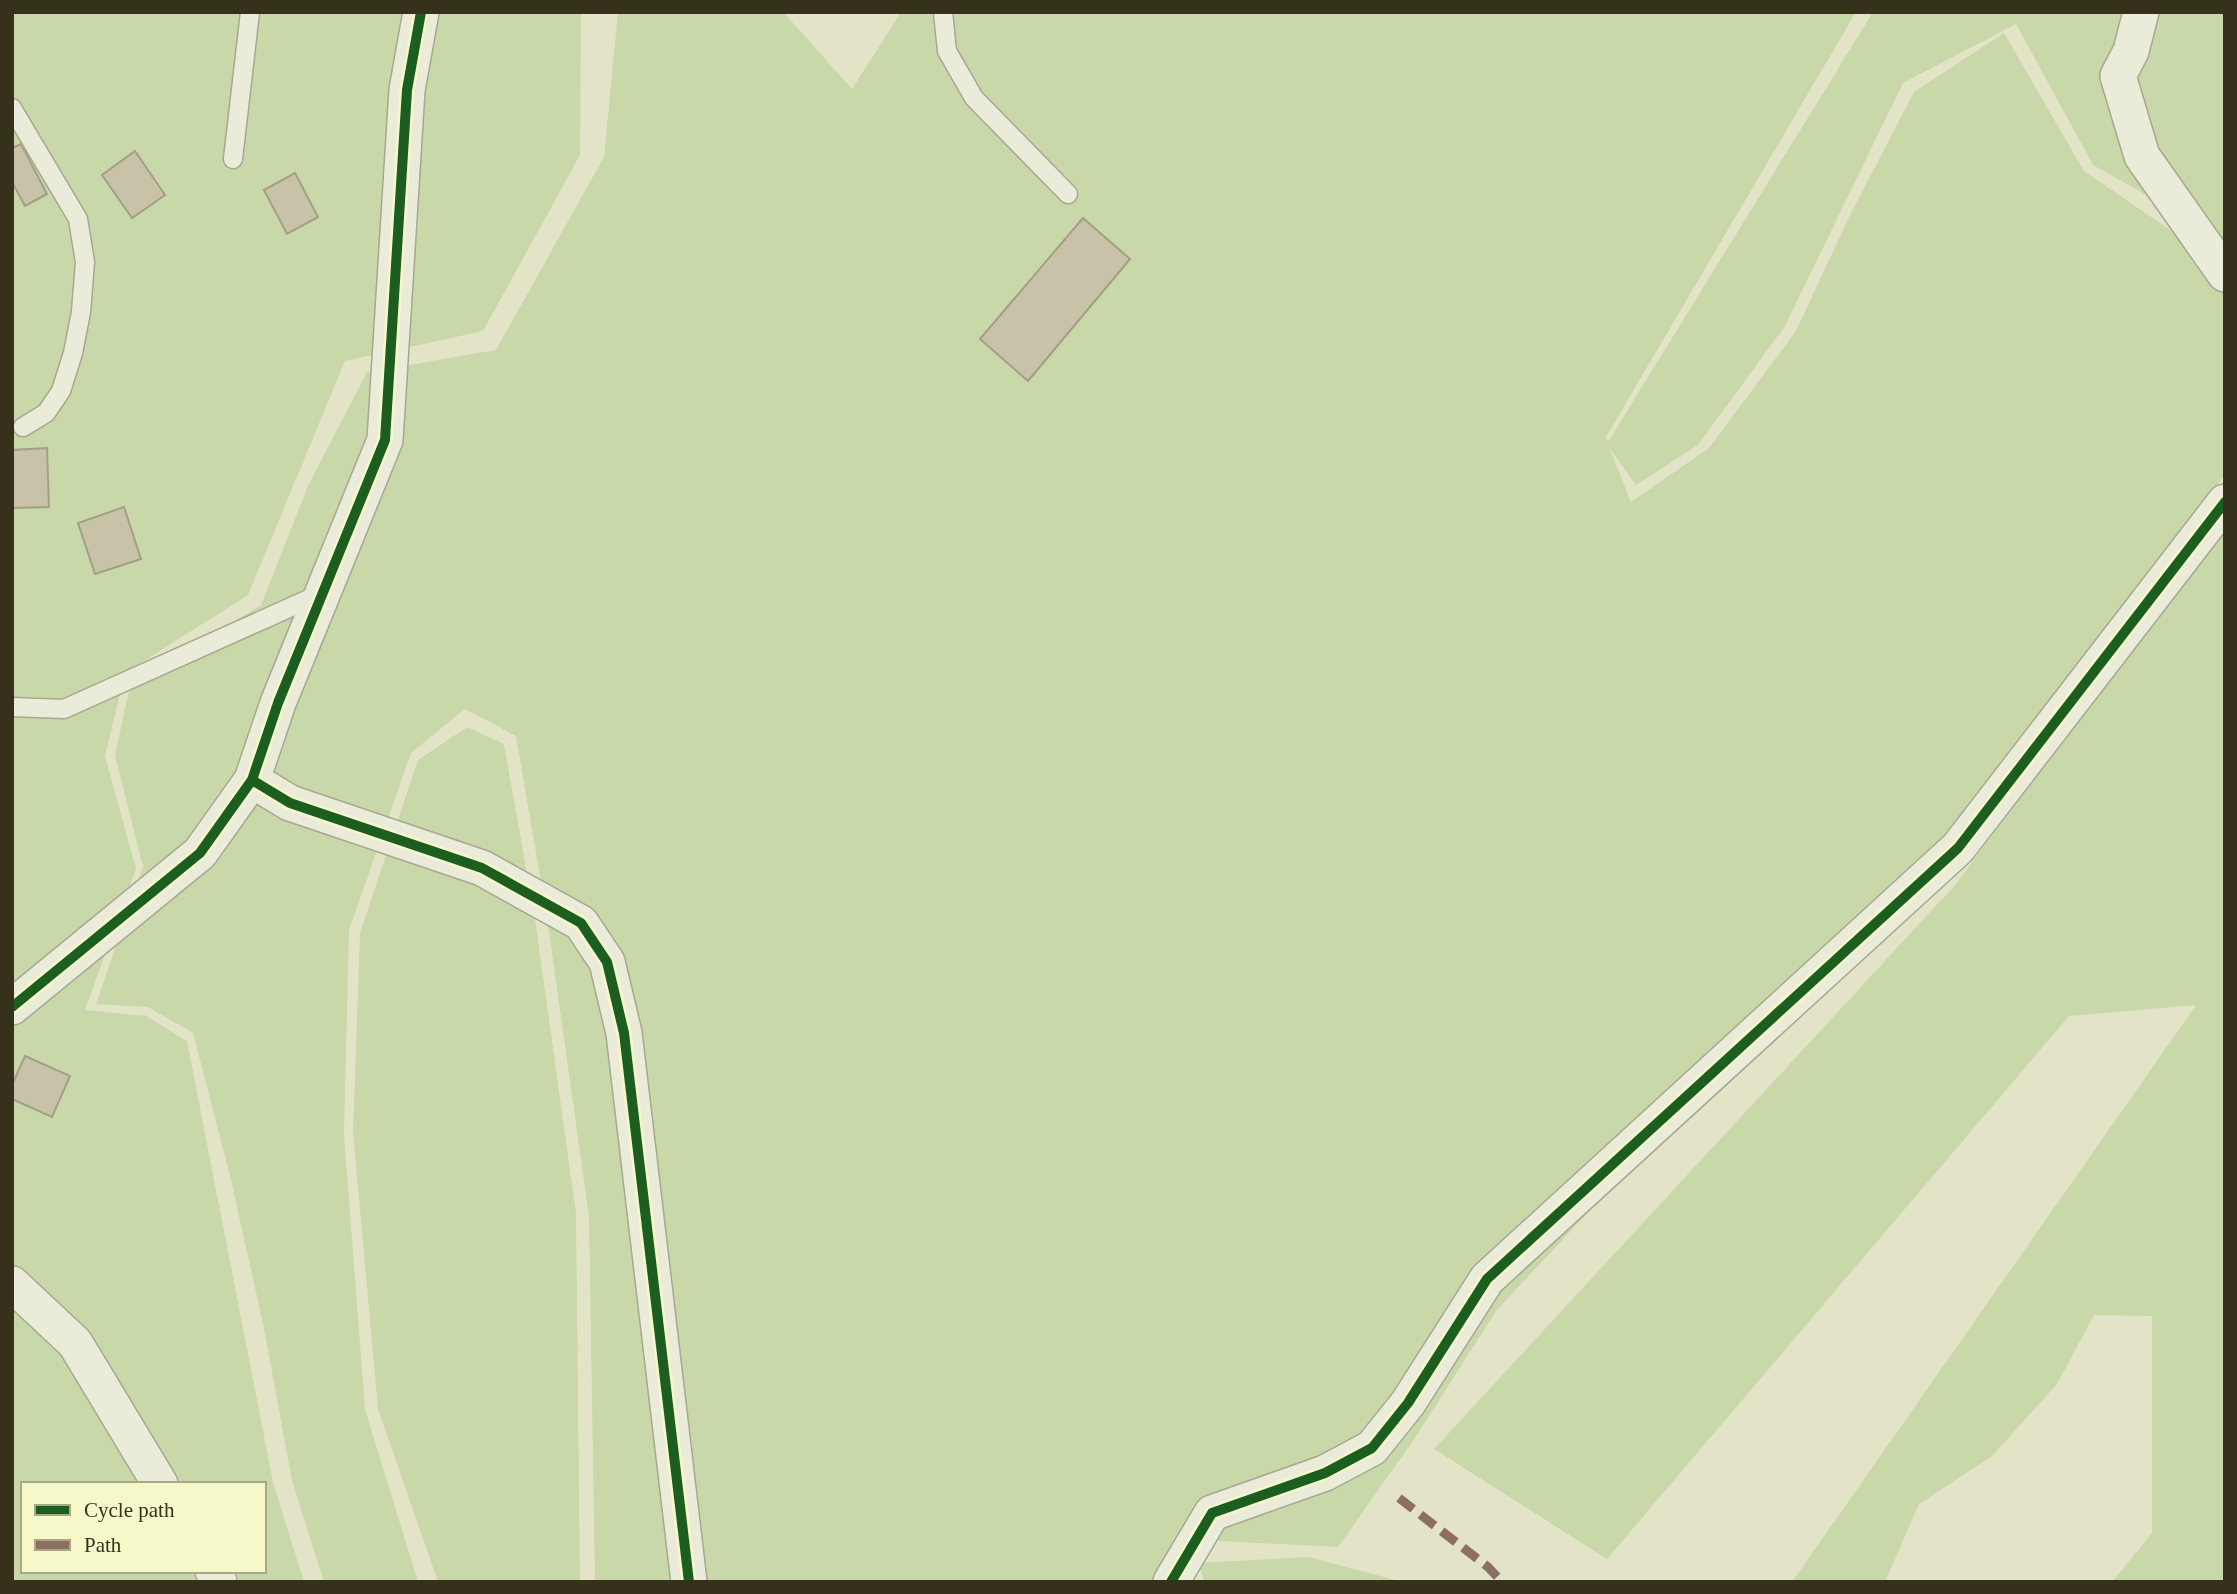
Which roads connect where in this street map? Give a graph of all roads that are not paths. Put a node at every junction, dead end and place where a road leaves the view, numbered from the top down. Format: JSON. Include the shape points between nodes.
{"nodes":[{"id":1,"x":250,"y":12,"type":"edge"},
{"id":2,"x":421,"y":12,"type":"edge"},
{"id":3,"x":943,"y":12,"type":"edge"},
{"id":4,"x":2141,"y":12,"type":"edge"},
{"id":5,"x":12,"y":108,"type":"edge"},
{"id":6,"x":233,"y":159,"type":"dead end"},
{"id":7,"x":1068,"y":194,"type":"dead end"},
{"id":8,"x":2225,"y":274,"type":"edge"},
{"id":9,"x":23,"y":427,"type":"dead end"},
{"id":10,"x":2225,"y":502,"type":"edge"},
{"id":11,"x":323,"y":593,"type":"junction"},
{"id":12,"x":12,"y":707,"type":"edge"},
{"id":13,"x":251,"y":780,"type":"junction"},
{"id":14,"x":12,"y":1006,"type":"edge"},
{"id":15,"x":12,"y":1284,"type":"edge"},
{"id":16,"x":159,"y":1482,"type":"edge"},
{"id":17,"x":689,"y":1582,"type":"edge"},
{"id":18,"x":1171,"y":1582,"type":"edge"}],
"edges":[{"from":1,"to":6,"type":"lane"},
{"from":2,"to":11,"type":"street","via":[[407,90],[385,440]]},
{"from":3,"to":7,"type":"lane","via":[[947,51],[974,98]]},
{"from":4,"to":8,"type":"street","via":[[2131,51],[2118,76],[2142,156]]},
{"from":5,"to":9,"type":"lane","via":[[78,219],[85,262],[73,353],[61,391],[46,413]]},
{"from":10,"to":18,"type":"street","via":[[1958,848],[1487,1279],[1408,1403],[1372,1448],[1325,1473],[1212,1513]]},
{"from":11,"to":12,"type":"lane","via":[[64,709]]},
{"from":11,"to":13,"type":"street"},
{"from":13,"to":14,"type":"street","via":[[200,853]]},
{"from":13,"to":17,"type":"street","via":[[290,803],[481,868],[581,923],[607,962],[624,1033]]},
{"from":15,"to":16,"type":"street","via":[[75,1343]]}]}
